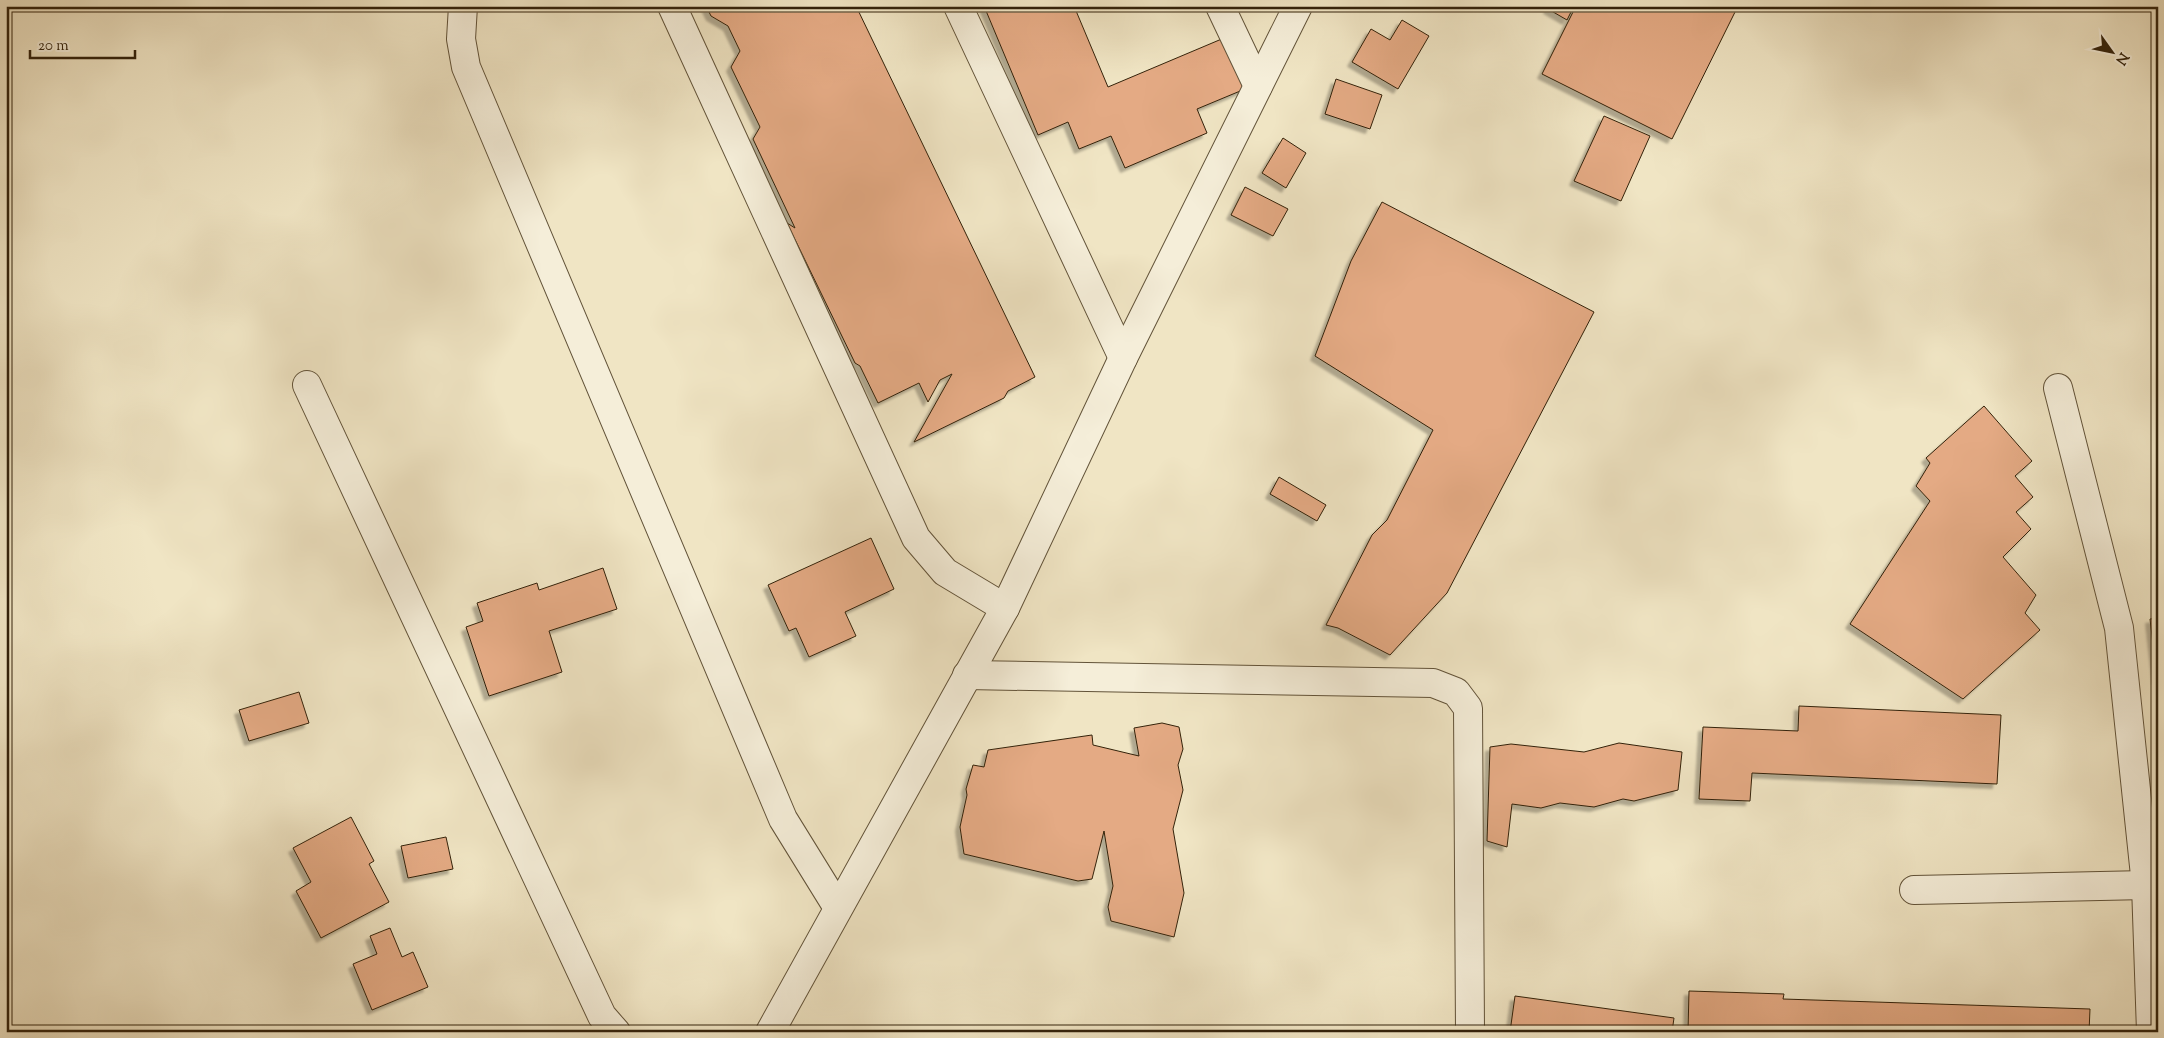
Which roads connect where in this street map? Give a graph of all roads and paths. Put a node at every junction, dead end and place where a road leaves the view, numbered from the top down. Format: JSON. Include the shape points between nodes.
{"nodes":[{"id":1,"x":462,"y":6,"type":"edge"},
{"id":2,"x":672,"y":6,"type":"edge"},
{"id":3,"x":958,"y":6,"type":"edge"},
{"id":4,"x":1220,"y":6,"type":"edge"},
{"id":5,"x":1298,"y":6,"type":"edge"},
{"id":6,"x":1258,"y":86,"type":"junction"},
{"id":7,"x":1123,"y":358,"type":"junction"},
{"id":8,"x":307,"y":385,"type":"dead end"},
{"id":9,"x":2058,"y":388,"type":"dead end"},
{"id":10,"x":1005,"y":608,"type":"junction"},
{"id":11,"x":967,"y":675,"type":"junction"},
{"id":12,"x":2146,"y":885,"type":"junction"},
{"id":13,"x":1914,"y":890,"type":"dead end"},
{"id":14,"x":838,"y":908,"type":"junction"},
{"id":15,"x":616,"y":1032,"type":"edge"},
{"id":16,"x":770,"y":1032,"type":"edge"},
{"id":17,"x":1470,"y":1032,"type":"edge"},
{"id":18,"x":2151,"y":1032,"type":"edge"}],
"edges":[{"from":1,"to":14,"type":"street","via":[[461,39],[466,68],[783,819]]},
{"from":2,"to":10,"type":"street","via":[[916,538],[945,572]]},
{"from":3,"to":7,"type":"street"},
{"from":4,"to":6,"type":"street"},
{"from":5,"to":6,"type":"street"},
{"from":6,"to":7,"type":"street"},
{"from":7,"to":10,"type":"street"},
{"from":8,"to":15,"type":"street","via":[[602,1016]]},
{"from":9,"to":12,"type":"street","via":[[2119,628]]},
{"from":10,"to":11,"type":"street"},
{"from":11,"to":14,"type":"street"},
{"from":11,"to":17,"type":"street","via":[[1433,683],[1456,692],[1468,708]]},
{"from":12,"to":13,"type":"street"},
{"from":12,"to":18,"type":"street"},
{"from":14,"to":16,"type":"street"}]}
